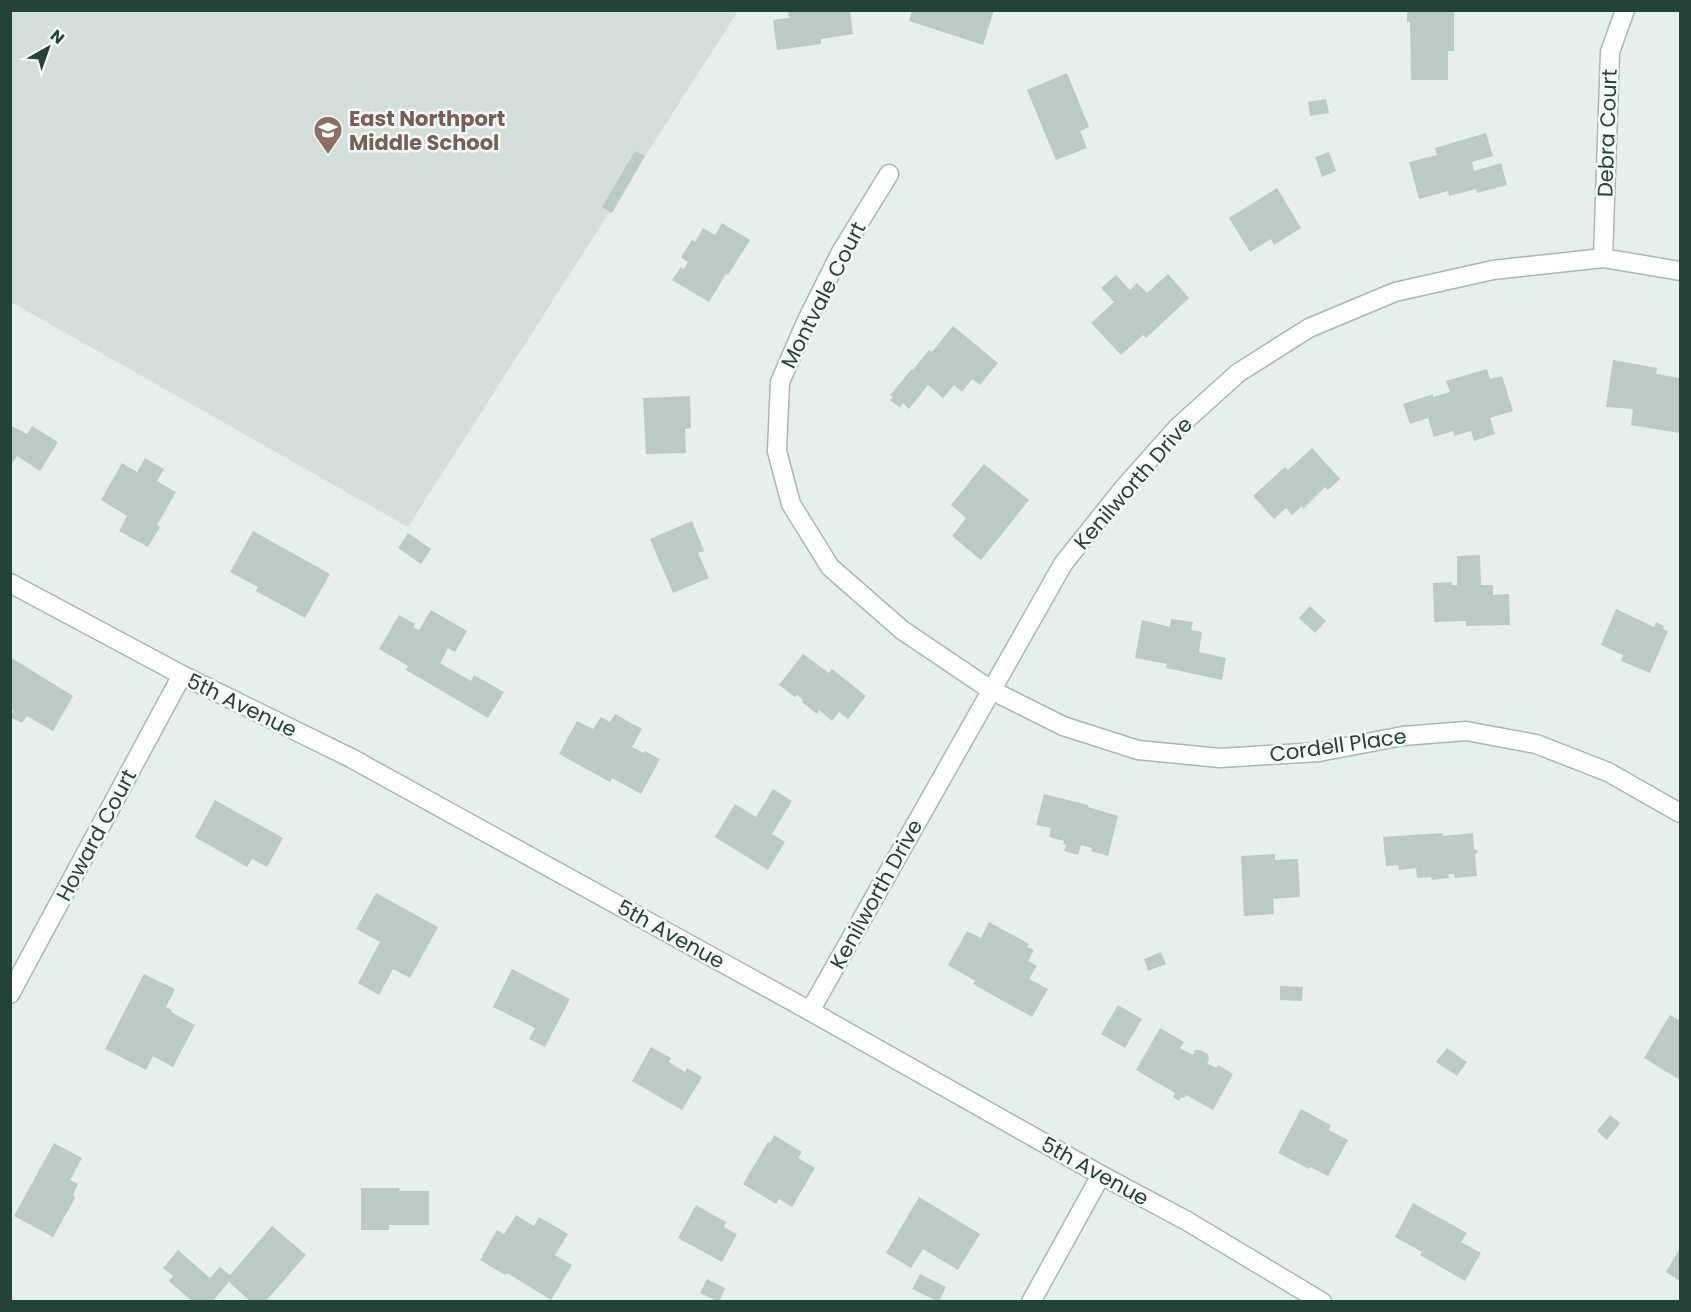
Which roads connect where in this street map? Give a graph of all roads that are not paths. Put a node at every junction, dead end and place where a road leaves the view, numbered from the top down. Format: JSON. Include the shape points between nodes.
{"nodes":[{"id":1,"x":1625,"y":10,"type":"edge"},
{"id":2,"x":889,"y":174,"type":"dead end"},
{"id":3,"x":1603,"y":258,"type":"junction"},
{"id":4,"x":1680,"y":271,"type":"edge"},
{"id":5,"x":10,"y":583,"type":"edge"},
{"id":6,"x":182,"y":675,"type":"junction"},
{"id":7,"x":991,"y":690,"type":"junction"},
{"id":8,"x":1680,"y":813,"type":"edge"},
{"id":9,"x":10,"y":994,"type":"edge"},
{"id":10,"x":810,"y":1011,"type":"junction"},
{"id":11,"x":1101,"y":1175,"type":"junction"},
{"id":12,"x":1031,"y":1302,"type":"edge"},
{"id":13,"x":1322,"y":1302,"type":"edge"}],
"edges":[{"from":1,"to":3,"type":"street","name":"Debra Court","via":[[1610,52]]},
{"from":2,"to":7,"type":"street","name":"Montvale Court","via":[[841,252],[780,382],[777,452],[791,504],[830,567],[902,630]]},
{"from":3,"to":4,"type":"street","name":"Kenilworth Drive"},
{"from":3,"to":7,"type":"street","name":"Kenilworth Drive","via":[[1493,270],[1395,292],[1309,328],[1238,373],[1177,428],[1063,564]]},
{"from":5,"to":6,"type":"street","name":"5th Avenue"},
{"from":6,"to":9,"type":"street","name":"Howard Court"},
{"from":6,"to":10,"type":"street","name":"5th Avenue","via":[[351,758]]},
{"from":7,"to":8,"type":"street","name":"Cordell Place","via":[[1063,726],[1138,750],[1220,758],[1319,752],[1403,736],[1466,730],[1536,744],[1608,772]]},
{"from":7,"to":10,"type":"street","name":"Kenilworth Drive"},
{"from":10,"to":11,"type":"street","name":"5th Avenue"},
{"from":11,"to":12,"type":"street"},
{"from":11,"to":13,"type":"street","name":"5th Avenue"}]}
